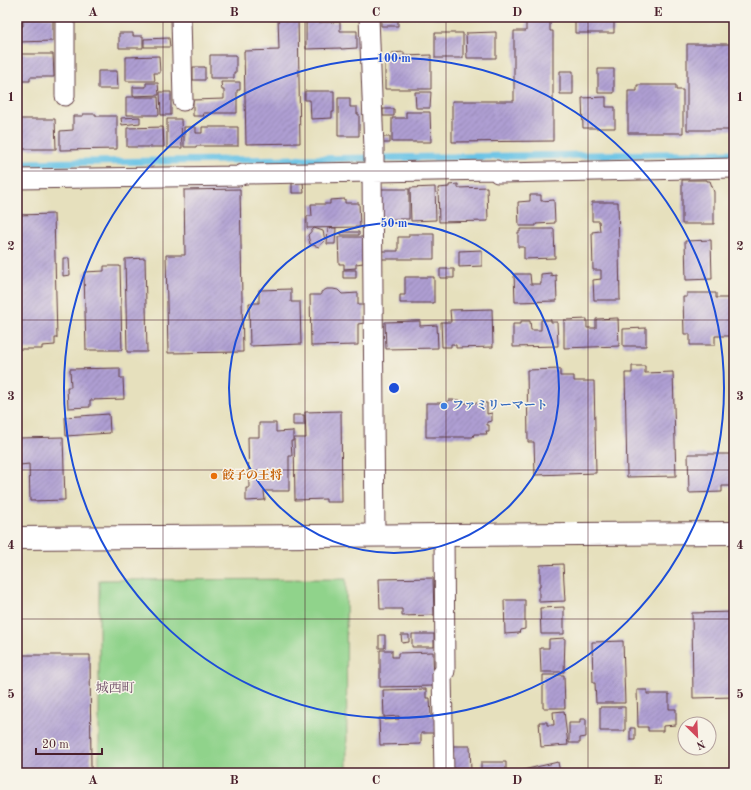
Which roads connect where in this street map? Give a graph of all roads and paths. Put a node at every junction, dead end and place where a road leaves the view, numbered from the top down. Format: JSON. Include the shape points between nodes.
{"nodes":[{"id":1,"x":65,"y":17,"type":"edge"},
{"id":2,"x":181,"y":17,"type":"edge"},
{"id":3,"x":370,"y":17,"type":"edge"},
{"id":4,"x":65,"y":96,"type":"dead end"},
{"id":5,"x":183,"y":101,"type":"dead end"},
{"id":6,"x":734,"y":168,"type":"edge"},
{"id":7,"x":373,"y":171,"type":"junction"},
{"id":8,"x":17,"y":179,"type":"edge"},
{"id":9,"x":734,"y":533,"type":"edge"},
{"id":10,"x":375,"y":535,"type":"junction"},
{"id":11,"x":444,"y":535,"type":"junction"},
{"id":12,"x":17,"y":538,"type":"edge"},
{"id":13,"x":444,"y":773,"type":"edge"}],
"edges":[{"from":1,"to":4,"type":"street"},
{"from":2,"to":5,"type":"street"},
{"from":3,"to":7,"type":"street"},
{"from":6,"to":7,"type":"street","via":[[498,173],[496,170]]},
{"from":7,"to":8,"type":"street"},
{"from":7,"to":10,"type":"street"},
{"from":9,"to":11,"type":"street"},
{"from":10,"to":11,"type":"street"},
{"from":10,"to":12,"type":"street"},
{"from":11,"to":13,"type":"street"}]}
